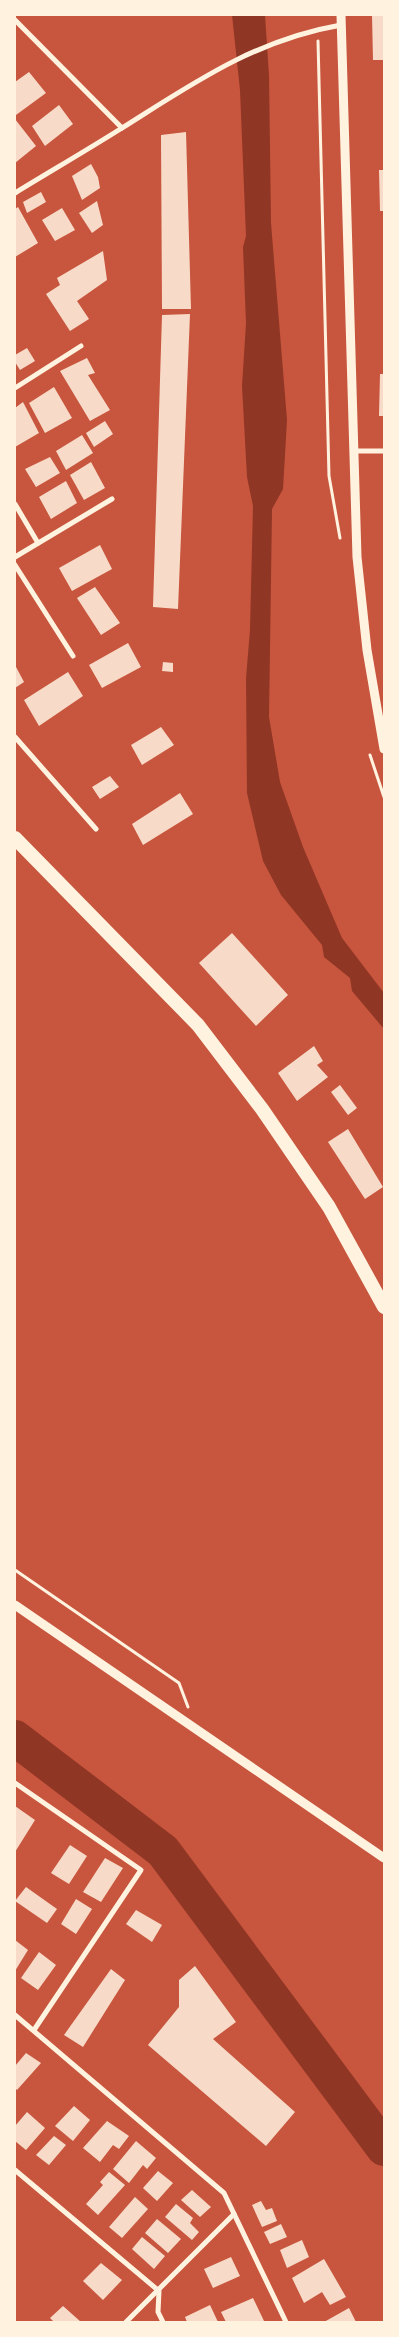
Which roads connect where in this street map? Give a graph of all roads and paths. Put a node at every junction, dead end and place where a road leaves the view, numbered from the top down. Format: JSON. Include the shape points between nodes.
{"nodes":[{"id":1,"x":341,"y":15,"type":"edge"},
{"id":2,"x":15,"y":20,"type":"edge"},
{"id":3,"x":341,"y":25,"type":"junction"},
{"id":4,"x":317,"y":30,"type":"junction"},
{"id":5,"x":122,"y":128,"type":"junction"},
{"id":6,"x":15,"y":193,"type":"edge"},
{"id":7,"x":82,"y":346,"type":"dead end"},
{"id":8,"x":15,"y":388,"type":"edge"},
{"id":9,"x":353,"y":451,"type":"junction"},
{"id":10,"x":384,"y":451,"type":"edge"},
{"id":11,"x":112,"y":499,"type":"dead end"},
{"id":12,"x":15,"y":504,"type":"edge"},
{"id":13,"x":341,"y":541,"type":"dead end"},
{"id":14,"x":38,"y":543,"type":"junction"},
{"id":15,"x":15,"y":557,"type":"edge"},
{"id":16,"x":15,"y":565,"type":"edge"},
{"id":17,"x":73,"y":656,"type":"dead end"},
{"id":18,"x":15,"y":737,"type":"edge"},
{"id":19,"x":368,"y":748,"type":"dead end"},
{"id":20,"x":384,"y":749,"type":"edge"},
{"id":21,"x":384,"y":798,"type":"edge"},
{"id":22,"x":96,"y":829,"type":"dead end"},
{"id":23,"x":15,"y":838,"type":"edge"},
{"id":24,"x":384,"y":1307,"type":"edge"},
{"id":25,"x":15,"y":1570,"type":"edge"},
{"id":26,"x":15,"y":1605,"type":"edge"},
{"id":27,"x":197,"y":1730,"type":"junction"},
{"id":28,"x":15,"y":1783,"type":"edge"},
{"id":29,"x":384,"y":1858,"type":"edge"},
{"id":30,"x":15,"y":2015,"type":"edge"},
{"id":31,"x":34,"y":2030,"type":"junction"},
{"id":32,"x":15,"y":2170,"type":"edge"},
{"id":33,"x":234,"y":2214,"type":"junction"},
{"id":34,"x":159,"y":2291,"type":"junction"},
{"id":35,"x":126,"y":2322,"type":"edge"},
{"id":36,"x":163,"y":2322,"type":"edge"},
{"id":37,"x":286,"y":2322,"type":"edge"}],
"edges":[{"from":1,"to":3,"type":"street"},
{"from":2,"to":5,"type":"street"},
{"from":3,"to":4,"type":"street"},
{"from":3,"to":9,"type":"street"},
{"from":4,"to":5,"type":"street","via":[[240,57],[193,82]]},
{"from":4,"to":13,"type":"path","via":[[329,476]]},
{"from":5,"to":6,"type":"street"},
{"from":7,"to":8,"type":"street"},
{"from":9,"to":10,"type":"street"},
{"from":9,"to":20,"type":"street","via":[[357,557],[366,641]]},
{"from":11,"to":14,"type":"street"},
{"from":12,"to":14,"type":"street"},
{"from":14,"to":15,"type":"street"},
{"from":16,"to":17,"type":"street"},
{"from":18,"to":22,"type":"street"},
{"from":19,"to":21,"type":"path"},
{"from":23,"to":24,"type":"highway","via":[[198,1025],[262,1109],[329,1207]]},
{"from":25,"to":27,"type":"path","via":[[179,1683]]},
{"from":26,"to":27,"type":"street"},
{"from":27,"to":29,"type":"street"},
{"from":28,"to":31,"type":"street","via":[[141,1870]]},
{"from":30,"to":31,"type":"street"},
{"from":31,"to":33,"type":"street","via":[[224,2194]]},
{"from":32,"to":34,"type":"street"},
{"from":33,"to":34,"type":"street"},
{"from":33,"to":37,"type":"street"},
{"from":34,"to":35,"type":"street"},
{"from":34,"to":36,"type":"street","via":[[158,2312]]}]}
